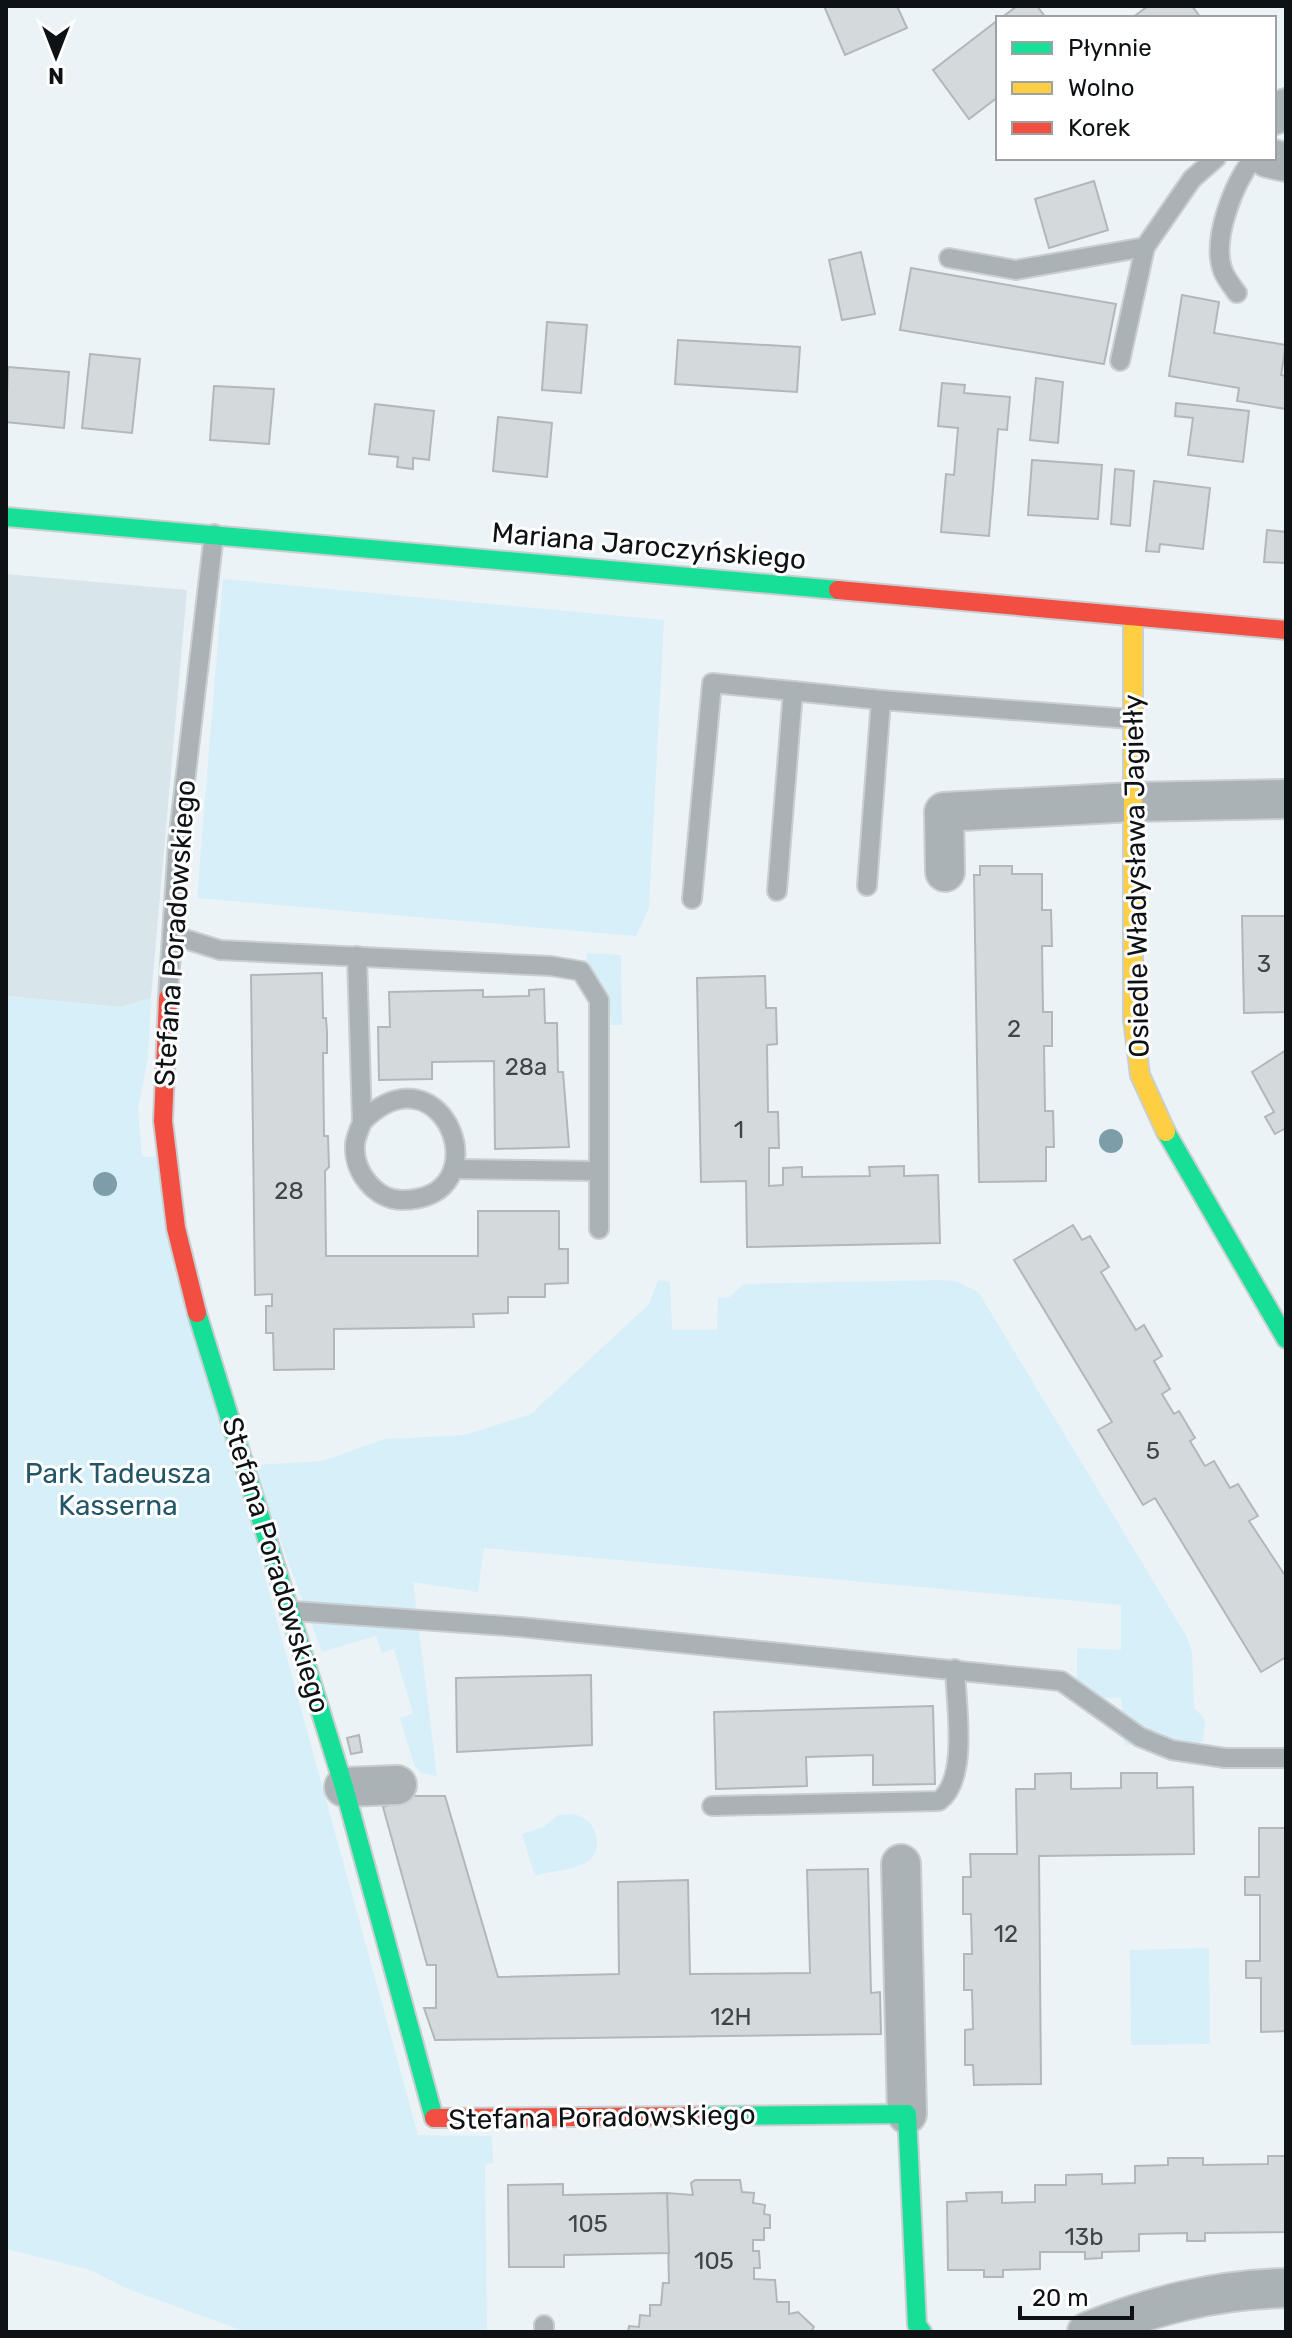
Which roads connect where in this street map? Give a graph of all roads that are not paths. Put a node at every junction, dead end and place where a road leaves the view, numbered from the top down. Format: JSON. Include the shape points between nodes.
{"nodes":[{"id":1,"x":1214,"y":160,"type":"edge"},
{"id":2,"x":1253,"y":160,"type":"edge"},
{"id":3,"x":1145,"y":247,"type":"junction"},
{"id":4,"x":949,"y":258,"type":"dead end"},
{"id":5,"x":1237,"y":293,"type":"dead end"},
{"id":6,"x":1120,"y":361,"type":"dead end"},
{"id":7,"x":6,"y":517,"type":"edge"},
{"id":8,"x":214,"y":534,"type":"junction"},
{"id":9,"x":1133,"y":616,"type":"junction"},
{"id":10,"x":1286,"y":630,"type":"edge"},
{"id":11,"x":793,"y":691,"type":"junction"},
{"id":12,"x":881,"y":700,"type":"junction"},
{"id":13,"x":1131,"y":719,"type":"junction"},
{"id":14,"x":1286,"y":799,"type":"edge"},
{"id":15,"x":1133,"y":802,"type":"junction"},
{"id":16,"x":945,"y":872,"type":"dead end"},
{"id":17,"x":867,"y":886,"type":"dead end"},
{"id":18,"x":777,"y":891,"type":"dead end"},
{"id":19,"x":692,"y":899,"type":"dead end"},
{"id":20,"x":172,"y":935,"type":"junction"},
{"id":21,"x":357,"y":956,"type":"junction"},
{"id":22,"x":168,"y":998,"type":"joint"},
{"id":23,"x":362,"y":1122,"type":"junction"},
{"id":24,"x":454,"y":1169,"type":"junction"},
{"id":25,"x":599,"y":1171,"type":"junction"},
{"id":26,"x":599,"y":1229,"type":"dead end"},
{"id":27,"x":1286,"y":1339,"type":"edge"},
{"id":28,"x":290,"y":1611,"type":"junction"},
{"id":29,"x":955,"y":1669,"type":"junction"},
{"id":30,"x":1286,"y":1758,"type":"edge"},
{"id":31,"x":397,"y":1785,"type":"dead end"},
{"id":32,"x":344,"y":1787,"type":"junction"},
{"id":33,"x":712,"y":1806,"type":"dead end"},
{"id":34,"x":901,"y":1864,"type":"dead end"},
{"id":35,"x":907,"y":2114,"type":"junction"},
{"id":36,"x":1286,"y":2288,"type":"edge"},
{"id":37,"x":922,"y":2332,"type":"edge"},
{"id":38,"x":1087,"y":2332,"type":"edge"}],
"edges":[{"from":1,"to":3,"type":"lane","via":[[1192,179]]},
{"from":2,"to":5,"type":"lane","via":[[1235,186],[1220,245],[1223,271]]},
{"from":3,"to":4,"type":"lane","via":[[1016,270]]},
{"from":3,"to":6,"type":"lane"},
{"from":7,"to":8,"type":"street","name":"Mariana Jaroczyńskiego"},
{"from":8,"to":9,"type":"street","name":"Mariana Jaroczyńskiego"},
{"from":8,"to":20,"type":"lane","name":"Stefana Poradowskiego"},
{"from":9,"to":10,"type":"street","name":"Mariana Jaroczyńskiego"},
{"from":9,"to":13,"type":"street","name":"Osiedle Władysława Jagiełły"},
{"from":11,"to":12,"type":"lane"},
{"from":11,"to":18,"type":"lane"},
{"from":11,"to":19,"type":"lane","via":[[712,683]]},
{"from":12,"to":13,"type":"lane"},
{"from":12,"to":17,"type":"lane"},
{"from":13,"to":15,"type":"street","name":"Osiedle Władysława Jagiełły"},
{"from":14,"to":15,"type":"street"},
{"from":15,"to":16,"type":"street","via":[[944,812]]},
{"from":15,"to":27,"type":"street","name":"Osiedle Władysława Jagiełły","via":[[1133,1019],[1140,1075],[1164,1129]]},
{"from":20,"to":21,"type":"lane","via":[[220,950]]},
{"from":20,"to":22,"type":"lane","name":"Stefana Poradowskiego"},
{"from":21,"to":23,"type":"lane"},
{"from":21,"to":25,"type":"lane","via":[[581,971],[599,1000]]},
{"from":22,"to":28,"type":"street","name":"Stefana Poradowskiego","via":[[163,1121],[176,1228],[199,1320]]},
{"from":23,"to":24,"type":"lane","via":[[378,1106],[398,1099],[419,1100],[439,1110],[452,1127]]},
{"from":23,"to":24,"type":"lane","via":[[355,1144],[358,1168],[372,1188],[394,1200],[418,1200],[440,1188]]},
{"from":24,"to":25,"type":"lane"},
{"from":25,"to":26,"type":"lane"},
{"from":28,"to":29,"type":"lane","via":[[520,1627]]},
{"from":28,"to":32,"type":"street","name":"Stefana Poradowskiego"},
{"from":29,"to":30,"type":"lane","via":[[1061,1681],[1140,1737],[1172,1750],[1225,1758]]},
{"from":29,"to":33,"type":"lane","via":[[958,1773],[949,1794],[939,1801]]},
{"from":31,"to":32,"type":"street"},
{"from":32,"to":35,"type":"street","name":"Stefana Poradowskiego","via":[[434,2119]]},
{"from":34,"to":35,"type":"street"},
{"from":35,"to":37,"type":"street","via":[[917,2325]]},
{"from":36,"to":38,"type":"street","via":[[1213,2293],[1143,2310]]}]}
